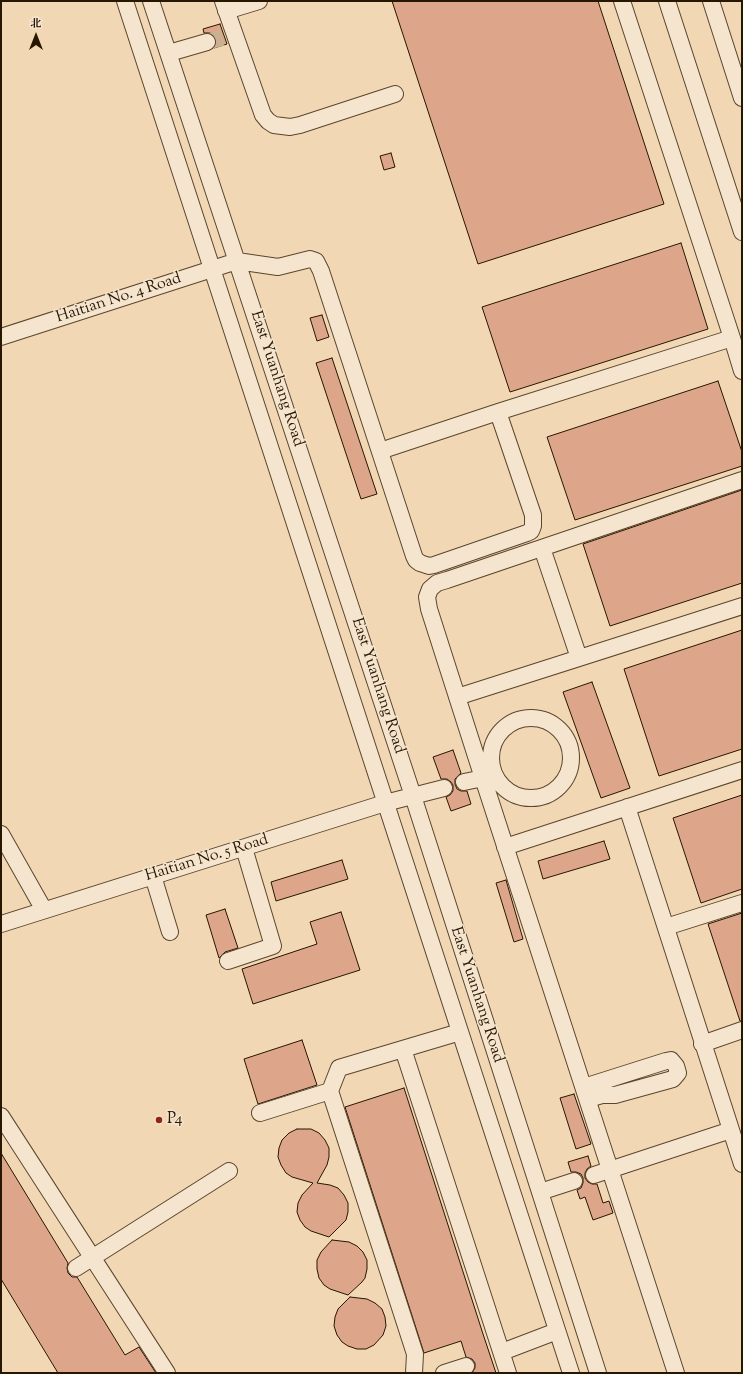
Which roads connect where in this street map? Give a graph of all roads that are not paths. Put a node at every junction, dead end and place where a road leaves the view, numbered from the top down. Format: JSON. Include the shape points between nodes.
{"nodes":[{"id":1,"x":125,"y":1,"type":"edge"},
{"id":2,"x":151,"y":1,"type":"edge"},
{"id":3,"x":259,"y":1,"type":"edge"},
{"id":4,"x":622,"y":1,"type":"edge"},
{"id":5,"x":667,"y":1,"type":"edge"},
{"id":6,"x":711,"y":1,"type":"edge"},
{"id":7,"x":225,"y":6,"type":"edge"},
{"id":8,"x":207,"y":42,"type":"tunnel mouth"},
{"id":9,"x":168,"y":54,"type":"junction"},
{"id":10,"x":395,"y":94,"type":"dead end"},
{"id":11,"x":742,"y":98,"type":"edge"},
{"id":12,"x":742,"y":232,"type":"edge"},
{"id":13,"x":237,"y":261,"type":"junction"},
{"id":14,"x":212,"y":269,"type":"junction"},
{"id":15,"x":1,"y":337,"type":"edge"},
{"id":16,"x":732,"y":338,"type":"junction"},
{"id":17,"x":742,"y":371,"type":"edge"},
{"id":18,"x":498,"y":412,"type":"junction"},
{"id":19,"x":380,"y":452,"type":"junction"},
{"id":20,"x":742,"y":480,"type":"edge"},
{"id":21,"x":542,"y":548,"type":"junction"},
{"id":22,"x":742,"y":606,"type":"edge"},
{"id":23,"x":579,"y":658,"type":"junction"},
{"id":24,"x":457,"y":697,"type":"junction"},
{"id":25,"x":742,"y":770,"type":"edge"},
{"id":26,"x":488,"y":777,"type":"junction"},
{"id":27,"x":464,"y":782,"type":"dead end"},
{"id":28,"x":444,"y":788,"type":"dead end"},
{"id":29,"x":413,"y":796,"type":"junction"},
{"id":30,"x":385,"y":803,"type":"junction"},
{"id":31,"x":627,"y":807,"type":"junction"},
{"id":32,"x":1,"y":834,"type":"edge"},
{"id":33,"x":505,"y":847,"type":"junction"},
{"id":34,"x":244,"y":848,"type":"junction"},
{"id":35,"x":153,"y":876,"type":"junction"},
{"id":36,"x":742,"y":903,"type":"edge"},
{"id":37,"x":44,"y":910,"type":"junction"},
{"id":38,"x":1,"y":924,"type":"edge"},
{"id":39,"x":666,"y":927,"type":"junction"},
{"id":40,"x":170,"y":932,"type":"dead end"},
{"id":41,"x":228,"y":962,"type":"dead end"},
{"id":42,"x":742,"y":1030,"type":"edge"},
{"id":43,"x":460,"y":1032,"type":"junction"},
{"id":44,"x":702,"y":1044,"type":"junction"},
{"id":45,"x":403,"y":1049,"type":"junction"},
{"id":46,"x":330,"y":1091,"type":"junction"},
{"id":47,"x":586,"y":1093,"type":"junction"},
{"id":48,"x":260,"y":1113,"type":"dead end"},
{"id":49,"x":1,"y":1116,"type":"edge"},
{"id":50,"x":731,"y":1130,"type":"junction"},
{"id":51,"x":742,"y":1161,"type":"edge"},
{"id":52,"x":611,"y":1170,"type":"junction"},
{"id":53,"x":229,"y":1171,"type":"dead end"},
{"id":54,"x":594,"y":1175,"type":"dead end"},
{"id":55,"x":574,"y":1181,"type":"dead end"},
{"id":56,"x":540,"y":1192,"type":"junction"},
{"id":57,"x":93,"y":1257,"type":"junction"},
{"id":58,"x":76,"y":1268,"type":"dead end"},
{"id":59,"x":557,"y":1331,"type":"junction"},
{"id":60,"x":502,"y":1352,"type":"junction"},
{"id":61,"x":466,"y":1366,"type":"dead end"},
{"id":62,"x":168,"y":1373,"type":"edge"},
{"id":63,"x":414,"y":1373,"type":"edge"},
{"id":64,"x":444,"y":1373,"type":"edge"},
{"id":65,"x":508,"y":1373,"type":"edge"},
{"id":66,"x":571,"y":1373,"type":"edge"},
{"id":67,"x":598,"y":1373,"type":"edge"},
{"id":68,"x":676,"y":1373,"type":"edge"}],
"edges":[{"from":1,"to":14,"type":"street","name":"East Yuanhang Road"},
{"from":2,"to":9,"type":"street","name":"East Yuanhang Road"},
{"from":3,"to":7,"type":"street"},
{"from":4,"to":16,"type":"street"},
{"from":5,"to":12,"type":"street"},
{"from":6,"to":11,"type":"street"},
{"from":7,"to":10,"type":"street","via":[[229,35],[264,115],[274,125],[300,125]]},
{"from":8,"to":9,"type":"street"},
{"from":9,"to":13,"type":"street","name":"East Yuanhang Road"},
{"from":13,"to":14,"type":"street","name":"Haitian No. 4 Road"},
{"from":13,"to":19,"type":"street","via":[[278,267],[310,259],[316,261]]},
{"from":13,"to":29,"type":"street","name":"East Yuanhang Road"},
{"from":14,"to":15,"type":"street","name":"Haitian No. 4 Road"},
{"from":14,"to":30,"type":"street","name":"East Yuanhang Road"},
{"from":16,"to":17,"type":"street"},
{"from":16,"to":18,"type":"street"},
{"from":18,"to":19,"type":"street"},
{"from":18,"to":19,"type":"street","via":[[533,515],[531,531],[434,565],[424,565],[414,556]]},
{"from":20,"to":21,"type":"street"},
{"from":21,"to":23,"type":"street"},
{"from":21,"to":24,"type":"street","via":[[437,583],[430,589],[427,597],[429,609]]},
{"from":22,"to":23,"type":"street"},
{"from":23,"to":24,"type":"street"},
{"from":24,"to":26,"type":"street"},
{"from":25,"to":31,"type":"street"},
{"from":26,"to":26,"type":"street","via":[[516,796],[531,799],[546,795],[559,787],[568,774],[571,760],[569,746],[552,724],[539,719],[521,720],[505,727],[495,741]]},
{"from":26,"to":27,"type":"street"},
{"from":26,"to":33,"type":"street"},
{"from":28,"to":29,"type":"street","name":"Haitian No. 5 Road"},
{"from":29,"to":30,"type":"street","name":"Haitian No. 5 Road"},
{"from":29,"to":56,"type":"street","name":"East Yuanhang Road"},
{"from":30,"to":34,"type":"street","name":"Haitian No. 5 Road"},
{"from":30,"to":43,"type":"street","name":"East Yuanhang Road"},
{"from":31,"to":33,"type":"street"},
{"from":31,"to":39,"type":"street"},
{"from":32,"to":37,"type":"street"},
{"from":33,"to":47,"type":"street"},
{"from":34,"to":35,"type":"street","name":"Haitian No. 5 Road"},
{"from":34,"to":41,"type":"street","via":[[273,946]]},
{"from":35,"to":37,"type":"street","name":"Haitian No. 5 Road"},
{"from":35,"to":40,"type":"street"},
{"from":36,"to":39,"type":"street"},
{"from":37,"to":38,"type":"street","name":"Haitian No. 5 Road"},
{"from":39,"to":44,"type":"street"},
{"from":42,"to":44,"type":"street"},
{"from":43,"to":45,"type":"street"},
{"from":43,"to":59,"type":"street","name":"East Yuanhang Road"},
{"from":44,"to":50,"type":"street"},
{"from":45,"to":46,"type":"street","via":[[339,1068]]},
{"from":45,"to":60,"type":"street"},
{"from":46,"to":48,"type":"street"},
{"from":46,"to":63,"type":"street","via":[[415,1354]]},
{"from":47,"to":47,"type":"street","via":[[666,1061],[671,1060],[678,1073],[673,1079],[615,1095]]},
{"from":47,"to":52,"type":"street"},
{"from":49,"to":57,"type":"street"},
{"from":50,"to":51,"type":"street"},
{"from":50,"to":52,"type":"street"},
{"from":52,"to":54,"type":"street"},
{"from":52,"to":68,"type":"street"},
{"from":53,"to":57,"type":"street"},
{"from":55,"to":56,"type":"street"},
{"from":56,"to":67,"type":"street","name":"East Yuanhang Road"},
{"from":57,"to":58,"type":"street"},
{"from":57,"to":62,"type":"street"},
{"from":59,"to":60,"type":"street"},
{"from":59,"to":66,"type":"street","name":"East Yuanhang Road"},
{"from":60,"to":65,"type":"street"},
{"from":61,"to":64,"type":"street"}]}
